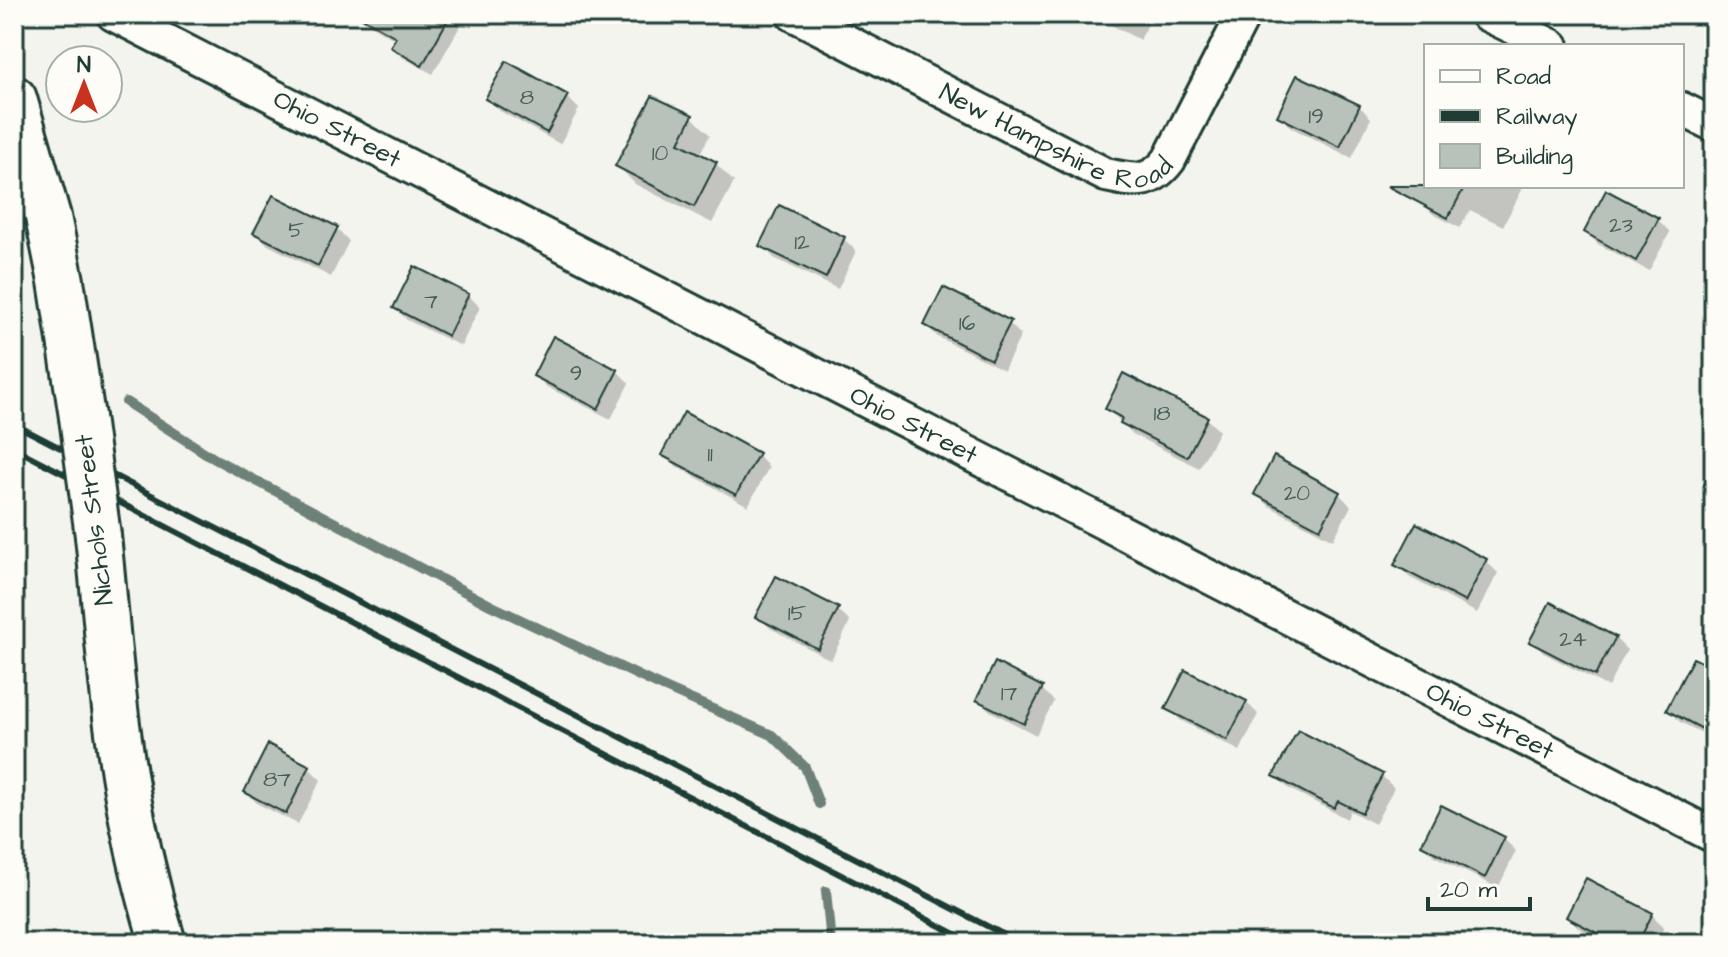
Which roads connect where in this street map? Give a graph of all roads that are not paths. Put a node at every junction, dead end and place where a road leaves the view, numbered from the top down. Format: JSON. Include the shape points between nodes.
{"nodes":[{"id":1,"x":113,"y":14,"type":"edge"},
{"id":2,"x":793,"y":14,"type":"edge"},
{"id":3,"x":1244,"y":14,"type":"edge"},
{"id":4,"x":1486,"y":14,"type":"edge"},
{"id":5,"x":1548,"y":44,"type":"edge"},
{"id":6,"x":14,"y":99,"type":"edge"},
{"id":7,"x":1684,"y":110,"type":"edge"},
{"id":8,"x":1714,"y":125,"type":"edge"},
{"id":9,"x":1714,"y":836,"type":"edge"},
{"id":10,"x":163,"y":943,"type":"edge"}],
"edges":[{"from":1,"to":9,"type":"street","name":"Ohio Street"},
{"from":2,"to":3,"type":"street","name":"New Hampshire Road","via":[[1106,175],[1142,180],[1160,172],[1169,160]]},
{"from":4,"to":5,"type":"street"},
{"from":6,"to":10,"type":"street","name":"Nichols Street","bridge":true,"via":[[61,281],[128,796]]},
{"from":7,"to":8,"type":"street"}]}
